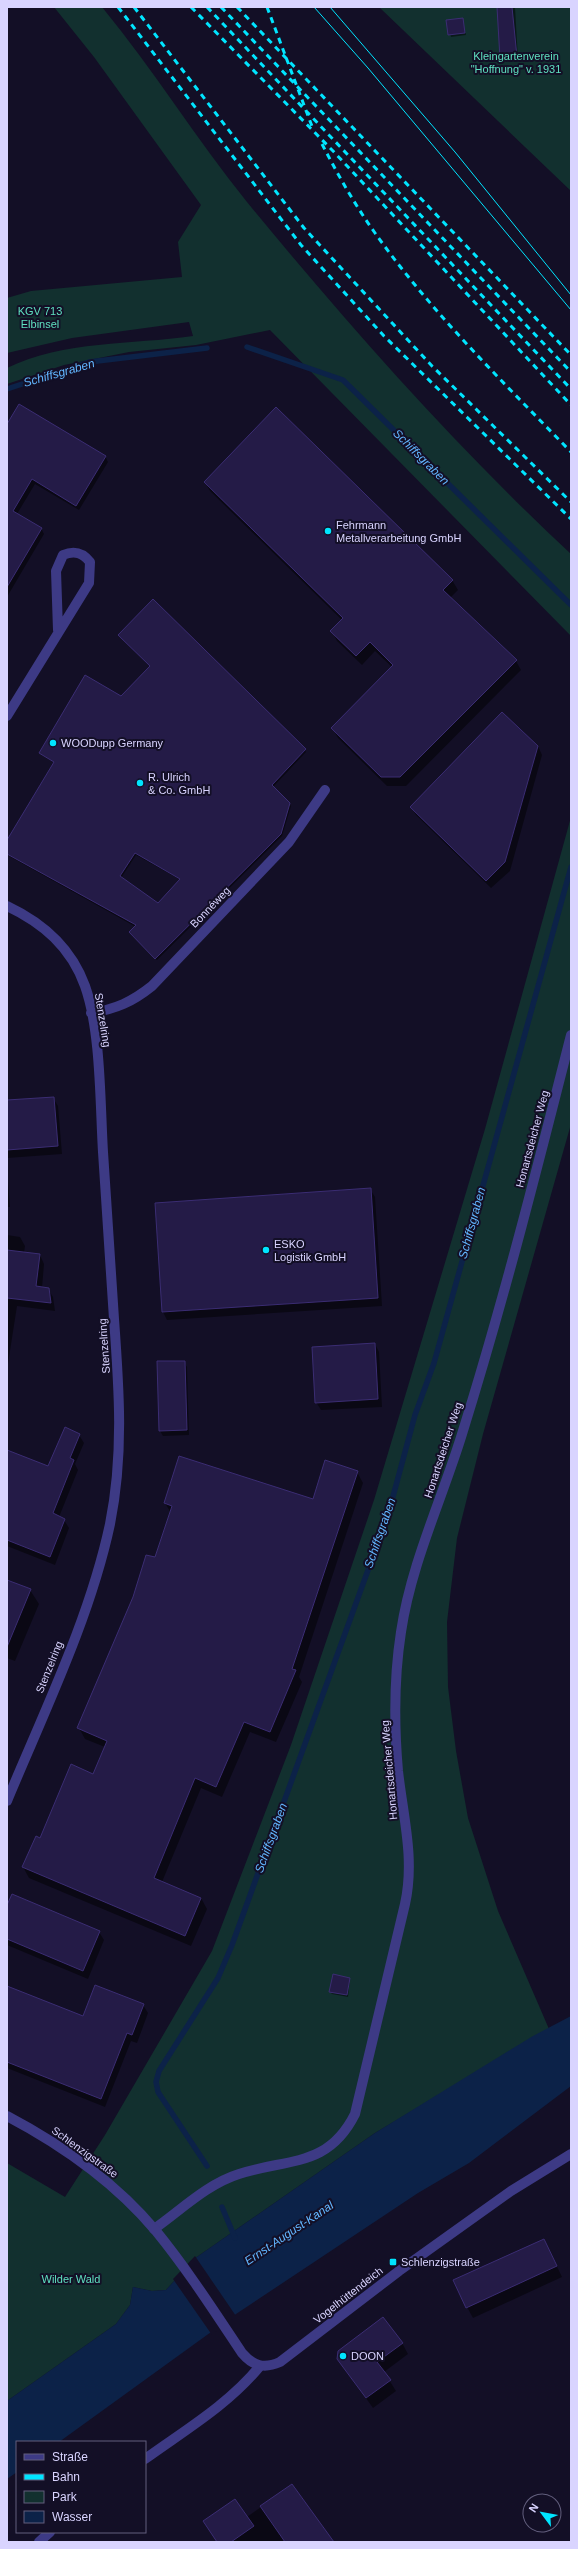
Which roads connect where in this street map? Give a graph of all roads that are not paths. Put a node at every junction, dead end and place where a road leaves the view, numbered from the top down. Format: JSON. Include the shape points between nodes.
{"nodes":[{"id":1,"x":58,"y":630,"type":"junction"},
{"id":2,"x":7,"y":716,"type":"edge"},
{"id":3,"x":325,"y":790,"type":"dead end"},
{"id":4,"x":7,"y":906,"type":"edge"},
{"id":5,"x":92,"y":1013,"type":"junction"},
{"id":6,"x":571,"y":1035,"type":"edge"},
{"id":7,"x":7,"y":1801,"type":"edge"},
{"id":8,"x":7,"y":2116,"type":"edge"},
{"id":9,"x":571,"y":2154,"type":"edge"},
{"id":10,"x":154,"y":2229,"type":"junction"},
{"id":11,"x":260,"y":2366,"type":"junction"},
{"id":12,"x":146,"y":2458,"type":"edge"},
{"id":13,"x":49,"y":2533,"type":"edge"},
{"id":14,"x":39,"y":2542,"type":"edge"}],
"edges":[{"from":1,"to":1,"type":"street","via":[[56,571],[63,555],[76,552],[90,562],[91,575],[89,583]]},
{"from":1,"to":2,"type":"street"},
{"from":3,"to":5,"type":"street","name":"Bonnéweg","via":[[289,842],[152,986],[123,1006]]},
{"from":4,"to":5,"type":"street","name":"Stenzelring","via":[[33,920],[58,940],[84,984]]},
{"from":5,"to":7,"type":"street","name":"Stenzelring","via":[[119,1381],[118,1463],[110,1522],[92,1589]]},
{"from":6,"to":10,"type":"street","name":"Honartsdeicher Weg","via":[[501,1300],[462,1433],[415,1575],[401,1631],[395,1704],[396,1748],[410,1852],[408,1889],[355,2114],[341,2136],[319,2154],[289,2164],[239,2174],[207,2190]]},
{"from":8,"to":10,"type":"street","name":"Schlenzigstraße","via":[[36,2131],[92,2169]]},
{"from":9,"to":11,"type":"street","name":"Vogelhüttendeich","via":[[512,2191],[399,2271],[280,2362]]},
{"from":10,"to":11,"type":"street","name":"Schlenzigstraße","via":[[248,2360]]},
{"from":11,"to":12,"type":"street","via":[[218,2408]]},
{"from":13,"to":14,"type":"street"}]}
